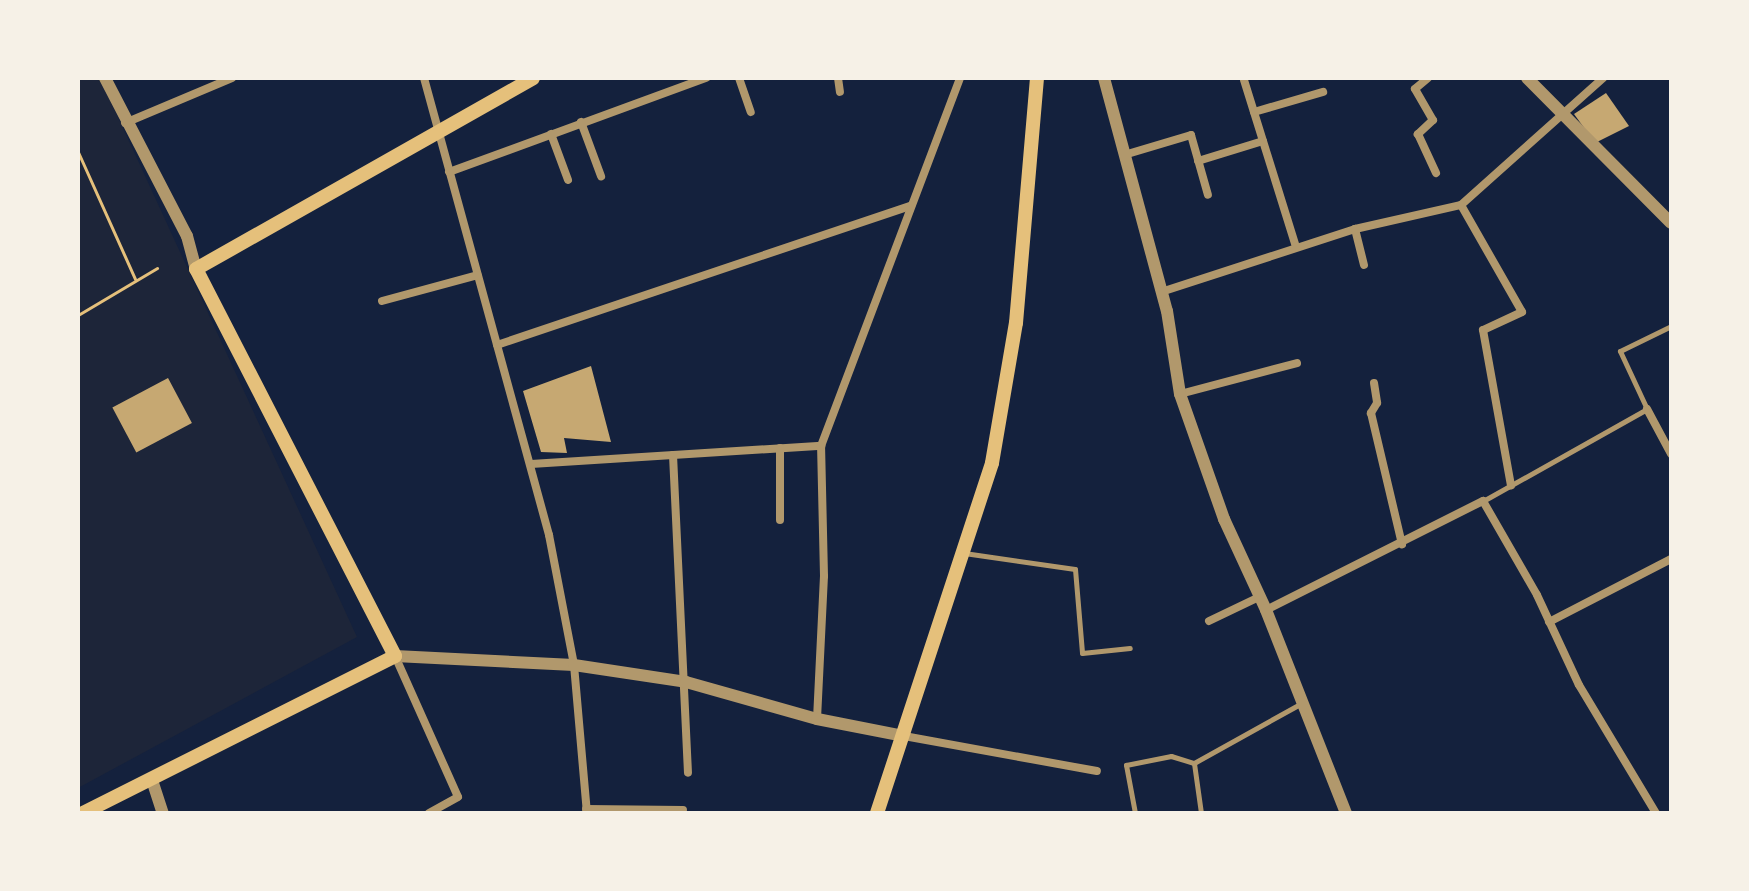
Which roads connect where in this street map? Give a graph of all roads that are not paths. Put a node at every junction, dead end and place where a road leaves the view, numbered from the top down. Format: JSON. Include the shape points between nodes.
{"nodes":[{"id":1,"x":105,"y":78,"type":"edge"},
{"id":2,"x":232,"y":78,"type":"edge"},
{"id":3,"x":424,"y":78,"type":"edge"},
{"id":4,"x":533,"y":78,"type":"edge"},
{"id":5,"x":706,"y":78,"type":"edge"},
{"id":6,"x":739,"y":78,"type":"edge"},
{"id":7,"x":838,"y":78,"type":"edge"},
{"id":8,"x":960,"y":78,"type":"edge"},
{"id":9,"x":1037,"y":78,"type":"edge"},
{"id":10,"x":1104,"y":78,"type":"edge"},
{"id":11,"x":1428,"y":78,"type":"edge"},
{"id":12,"x":1527,"y":78,"type":"edge"},
{"id":13,"x":1603,"y":78,"type":"edge"},
{"id":14,"x":1244,"y":80,"type":"edge"},
{"id":15,"x":840,"y":92,"type":"dead end"},
{"id":16,"x":1323,"y":92,"type":"dead end"},
{"id":17,"x":751,"y":112,"type":"dead end"},
{"id":18,"x":1254,"y":112,"type":"junction"},
{"id":19,"x":1563,"y":117,"type":"junction"},
{"id":20,"x":581,"y":122,"type":"junction"},
{"id":21,"x":125,"y":123,"type":"junction"},
{"id":22,"x":438,"y":131,"type":"junction"},
{"id":23,"x":551,"y":134,"type":"junction"},
{"id":24,"x":1263,"y":141,"type":"junction"},
{"id":25,"x":1124,"y":155,"type":"junction"},
{"id":26,"x":1198,"y":161,"type":"junction"},
{"id":27,"x":449,"y":172,"type":"junction"},
{"id":28,"x":1436,"y":173,"type":"dead end"},
{"id":29,"x":601,"y":176,"type":"dead end"},
{"id":30,"x":568,"y":180,"type":"dead end"},
{"id":31,"x":1208,"y":195,"type":"dead end"},
{"id":32,"x":1461,"y":205,"type":"junction"},
{"id":33,"x":911,"y":206,"type":"junction"},
{"id":34,"x":1671,"y":223,"type":"edge"},
{"id":35,"x":1355,"y":229,"type":"junction"},
{"id":36,"x":1296,"y":247,"type":"junction"},
{"id":37,"x":1364,"y":265,"type":"dead end"},
{"id":38,"x":196,"y":269,"type":"junction"},
{"id":39,"x":478,"y":275,"type":"junction"},
{"id":40,"x":1161,"y":292,"type":"junction"},
{"id":41,"x":382,"y":301,"type":"dead end"},
{"id":42,"x":1671,"y":326,"type":"edge"},
{"id":43,"x":497,"y":345,"type":"junction"},
{"id":44,"x":1297,"y":363,"type":"dead end"},
{"id":45,"x":1374,"y":383,"type":"dead end"},
{"id":46,"x":1180,"y":394,"type":"junction"},
{"id":47,"x":1647,"y":409,"type":"junction"},
{"id":48,"x":821,"y":446,"type":"junction"},
{"id":49,"x":780,"y":448,"type":"junction"},
{"id":50,"x":1671,"y":454,"type":"edge"},
{"id":51,"x":673,"y":455,"type":"junction"},
{"id":52,"x":531,"y":464,"type":"junction"},
{"id":53,"x":1511,"y":485,"type":"junction"},
{"id":54,"x":1483,"y":501,"type":"junction"},
{"id":55,"x":780,"y":520,"type":"dead end"},
{"id":56,"x":1402,"y":544,"type":"junction"},
{"id":57,"x":963,"y":552,"type":"junction"},
{"id":58,"x":1671,"y":559,"type":"edge"},
{"id":59,"x":1259,"y":597,"type":"junction"},
{"id":60,"x":1266,"y":610,"type":"junction"},
{"id":61,"x":1209,"y":621,"type":"dead end"},
{"id":62,"x":1549,"y":622,"type":"junction"},
{"id":63,"x":1130,"y":648,"type":"dead end"},
{"id":64,"x":393,"y":652,"type":"junction"},
{"id":65,"x":574,"y":665,"type":"junction"},
{"id":66,"x":686,"y":682,"type":"junction"},
{"id":67,"x":1304,"y":702,"type":"junction"},
{"id":68,"x":817,"y":719,"type":"junction"},
{"id":69,"x":904,"y":736,"type":"junction"},
{"id":70,"x":1194,"y":763,"type":"junction"},
{"id":71,"x":1097,"y":771,"type":"dead end"},
{"id":72,"x":688,"y":773,"type":"dead end"},
{"id":73,"x":152,"y":780,"type":"junction"},
{"id":74,"x":78,"y":806,"type":"edge"},
{"id":75,"x":683,"y":810,"type":"dead end"},
{"id":76,"x":586,"y":811,"type":"edge"},
{"id":77,"x":83,"y":813,"type":"edge"},
{"id":78,"x":163,"y":813,"type":"edge"},
{"id":79,"x":429,"y":813,"type":"edge"},
{"id":80,"x":877,"y":813,"type":"edge"},
{"id":81,"x":1135,"y":813,"type":"edge"},
{"id":82,"x":1201,"y":813,"type":"edge"},
{"id":83,"x":1346,"y":813,"type":"edge"},
{"id":84,"x":1656,"y":813,"type":"edge"}],
"edges":[{"from":1,"to":21,"type":"street"},
{"from":2,"to":21,"type":"street"},
{"from":3,"to":22,"type":"street"},
{"from":4,"to":22,"type":"main road"},
{"from":5,"to":20,"type":"street"},
{"from":6,"to":17,"type":"street"},
{"from":7,"to":15,"type":"street"},
{"from":8,"to":33,"type":"street"},
{"from":9,"to":57,"type":"main road","via":[[1016,323],[992,463]]},
{"from":10,"to":25,"type":"street"},
{"from":11,"to":28,"type":"street","via":[[1415,89],[1433,120],[1418,134]]},
{"from":12,"to":19,"type":"street"},
{"from":13,"to":19,"type":"street"},
{"from":14,"to":18,"type":"street"},
{"from":16,"to":18,"type":"street"},
{"from":18,"to":24,"type":"street"},
{"from":19,"to":32,"type":"street"},
{"from":19,"to":34,"type":"street"},
{"from":20,"to":23,"type":"street"},
{"from":20,"to":29,"type":"street"},
{"from":21,"to":38,"type":"street","via":[[187,236]]},
{"from":22,"to":27,"type":"street"},
{"from":22,"to":38,"type":"main road"},
{"from":23,"to":27,"type":"street"},
{"from":23,"to":30,"type":"street"},
{"from":24,"to":26,"type":"street"},
{"from":24,"to":36,"type":"street"},
{"from":25,"to":26,"type":"street","via":[[1191,135]]},
{"from":25,"to":40,"type":"street"},
{"from":26,"to":31,"type":"street"},
{"from":27,"to":39,"type":"street"},
{"from":32,"to":35,"type":"street"},
{"from":32,"to":53,"type":"street","via":[[1522,312],[1483,330]]},
{"from":33,"to":43,"type":"street"},
{"from":33,"to":48,"type":"street"},
{"from":35,"to":36,"type":"street"},
{"from":35,"to":37,"type":"street"},
{"from":36,"to":40,"type":"street"},
{"from":38,"to":64,"type":"main road"},
{"from":39,"to":41,"type":"street"},
{"from":39,"to":43,"type":"street"},
{"from":40,"to":46,"type":"street"},
{"from":42,"to":47,"type":"lane","via":[[1620,351]]},
{"from":43,"to":52,"type":"street"},
{"from":44,"to":46,"type":"street"},
{"from":45,"to":56,"type":"street","via":[[1377,403],[1371,413]]},
{"from":46,"to":59,"type":"street","via":[[1224,519]]},
{"from":47,"to":50,"type":"street"},
{"from":47,"to":53,"type":"lane"},
{"from":48,"to":49,"type":"street"},
{"from":48,"to":68,"type":"street","via":[[824,576]]},
{"from":49,"to":51,"type":"street"},
{"from":49,"to":55,"type":"street"},
{"from":51,"to":52,"type":"street"},
{"from":51,"to":66,"type":"street"},
{"from":52,"to":65,"type":"street"},
{"from":53,"to":54,"type":"lane"},
{"from":54,"to":56,"type":"street"},
{"from":54,"to":62,"type":"street"},
{"from":56,"to":60,"type":"street"},
{"from":57,"to":63,"type":"lane","via":[[1075,569],[1082,653]]},
{"from":57,"to":69,"type":"main road"},
{"from":58,"to":62,"type":"street"},
{"from":59,"to":60,"type":"street"},
{"from":59,"to":61,"type":"street"},
{"from":60,"to":67,"type":"street"},
{"from":62,"to":84,"type":"street","via":[[1579,685]]},
{"from":64,"to":65,"type":"street"},
{"from":64,"to":73,"type":"main road"},
{"from":64,"to":74,"type":"main road"},
{"from":64,"to":79,"type":"street","via":[[458,797]]},
{"from":65,"to":66,"type":"street"},
{"from":65,"to":76,"type":"street"},
{"from":66,"to":68,"type":"street"},
{"from":66,"to":72,"type":"street"},
{"from":67,"to":70,"type":"lane"},
{"from":67,"to":83,"type":"street"},
{"from":68,"to":69,"type":"street"},
{"from":69,"to":71,"type":"street"},
{"from":69,"to":80,"type":"main road"},
{"from":70,"to":81,"type":"lane","via":[[1171,756],[1126,765]]},
{"from":70,"to":82,"type":"lane"},
{"from":73,"to":77,"type":"main road"},
{"from":73,"to":78,"type":"street"},
{"from":75,"to":76,"type":"street"}]}
